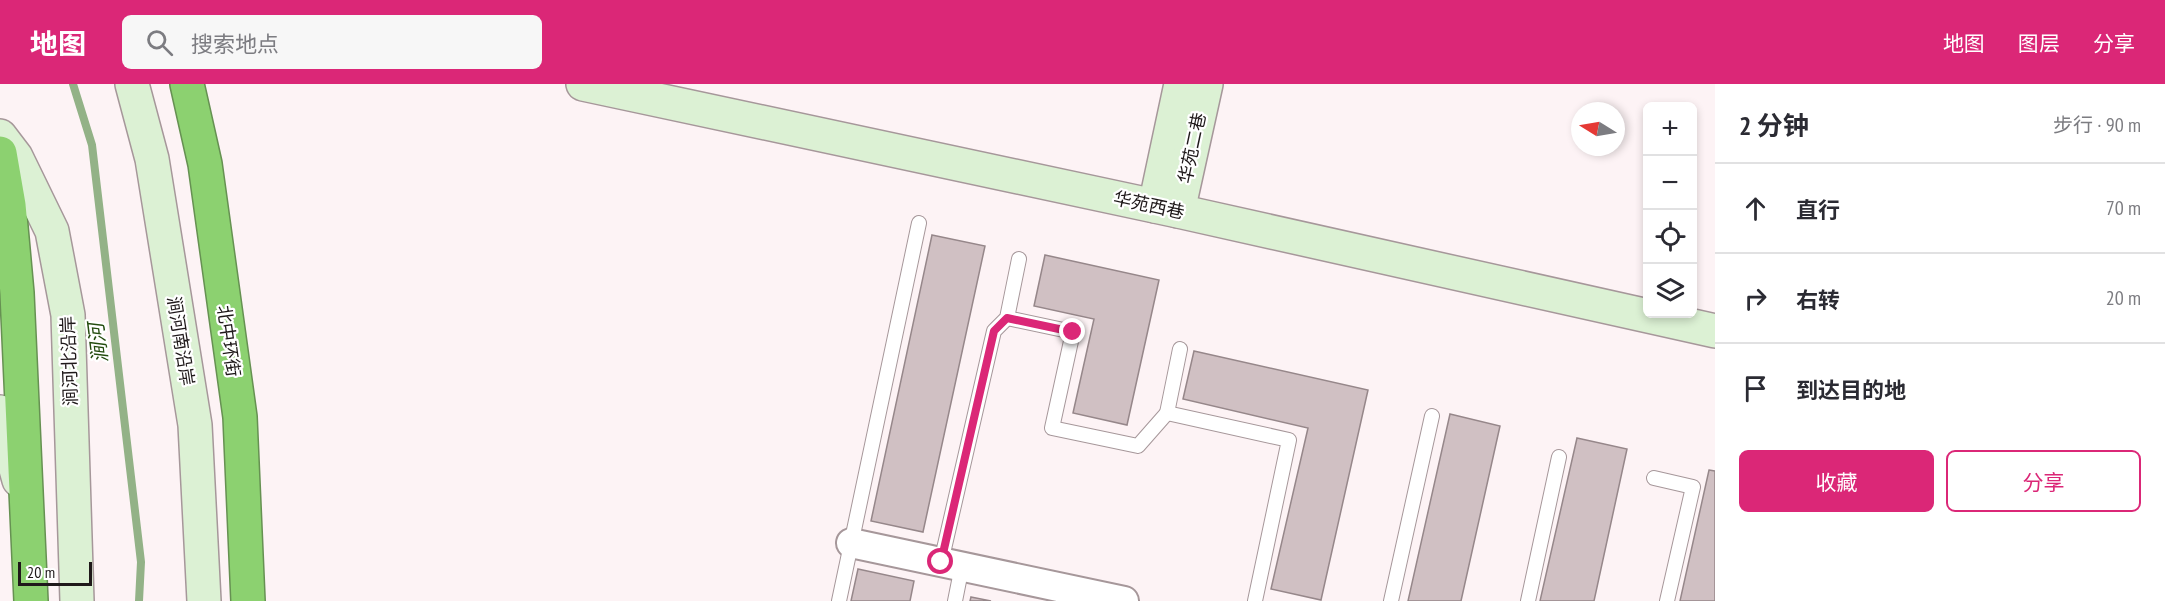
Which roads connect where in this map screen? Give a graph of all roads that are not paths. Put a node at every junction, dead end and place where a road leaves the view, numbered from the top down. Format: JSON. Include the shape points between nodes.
{"nodes":[{"id":1,"x":132,"y":84,"type":"edge"},
{"id":2,"x":583,"y":84,"type":"edge"},
{"id":3,"x":675,"y":84,"type":"edge"},
{"id":4,"x":1181,"y":84,"type":"edge"},
{"id":5,"x":1206,"y":84,"type":"edge"},
{"id":6,"x":190,"y":87,"type":"edge"},
{"id":7,"x":0,"y":136,"type":"edge"},
{"id":8,"x":0,"y":153,"type":"edge"},
{"id":9,"x":1169,"y":200,"type":"junction"},
{"id":10,"x":919,"y":223,"type":"dead end"},
{"id":11,"x":1019,"y":259,"type":"dead end"},
{"id":12,"x":1643,"y":292,"type":"edge"},
{"id":13,"x":1697,"y":304,"type":"edge"},
{"id":14,"x":1715,"y":308,"type":"edge"},
{"id":15,"x":1007,"y":318,"type":"junction"},
{"id":16,"x":1715,"y":331,"type":"edge"},
{"id":17,"x":1180,"y":349,"type":"dead end"},
{"id":18,"x":0,"y":412,"type":"edge"},
{"id":19,"x":1167,"y":413,"type":"junction"},
{"id":20,"x":1432,"y":416,"type":"dead end"},
{"id":21,"x":1559,"y":457,"type":"dead end"},
{"id":22,"x":1654,"y":478,"type":"dead end"},
{"id":23,"x":26,"y":506,"type":"junction"},
{"id":24,"x":851,"y":543,"type":"junction"},
{"id":25,"x":952,"y":564,"type":"junction"},
{"id":26,"x":1072,"y":596,"type":"edge"},
{"id":27,"x":31,"y":601,"type":"edge"},
{"id":28,"x":77,"y":601,"type":"edge"},
{"id":29,"x":204,"y":601,"type":"edge"},
{"id":30,"x":248,"y":601,"type":"edge"},
{"id":31,"x":839,"y":601,"type":"edge"},
{"id":32,"x":955,"y":601,"type":"edge"},
{"id":33,"x":1124,"y":601,"type":"edge"},
{"id":34,"x":1255,"y":601,"type":"edge"},
{"id":35,"x":1391,"y":601,"type":"edge"},
{"id":36,"x":1528,"y":601,"type":"edge"},
{"id":37,"x":1667,"y":601,"type":"edge"}],
"edges":[{"from":1,"to":29,"type":"street","name":"涧河南沿岸","via":[[152,159],[195,425]]},
{"from":2,"to":9,"type":"street","name":"华苑西巷"},
{"from":3,"to":9,"type":"street","name":"华苑西巷"},
{"from":4,"to":9,"type":"street","name":"华苑二巷"},
{"from":5,"to":9,"type":"street","name":"华苑二巷"},
{"from":6,"to":30,"type":"highway","name":"北中环街","via":[[205,164],[240,417]]},
{"from":7,"to":28,"type":"street","name":"涧河北沿岸","via":[[16,157],[52,231],[68,315]]},
{"from":8,"to":23,"type":"highway","via":[[17,293]]},
{"from":9,"to":12,"type":"street","name":"华苑西巷"},
{"from":9,"to":16,"type":"street","name":"华苑西巷"},
{"from":10,"to":24,"type":"lane"},
{"from":11,"to":15,"type":"lane"},
{"from":13,"to":14,"type":"street"},
{"from":15,"to":19,"type":"lane","via":[[1073,332],[1052,428],[1138,446]]},
{"from":15,"to":25,"type":"lane","via":[[994,331]]},
{"from":17,"to":19,"type":"lane"},
{"from":18,"to":23,"type":"street"},
{"from":19,"to":34,"type":"lane","via":[[1289,440]]},
{"from":20,"to":35,"type":"lane"},
{"from":21,"to":36,"type":"lane"},
{"from":22,"to":37,"type":"lane","via":[[1693,487]]},
{"from":23,"to":27,"type":"highway"},
{"from":24,"to":25,"type":"street"},
{"from":24,"to":31,"type":"lane"},
{"from":25,"to":26,"type":"street"},
{"from":25,"to":32,"type":"lane"},
{"from":26,"to":33,"type":"street"}]}
